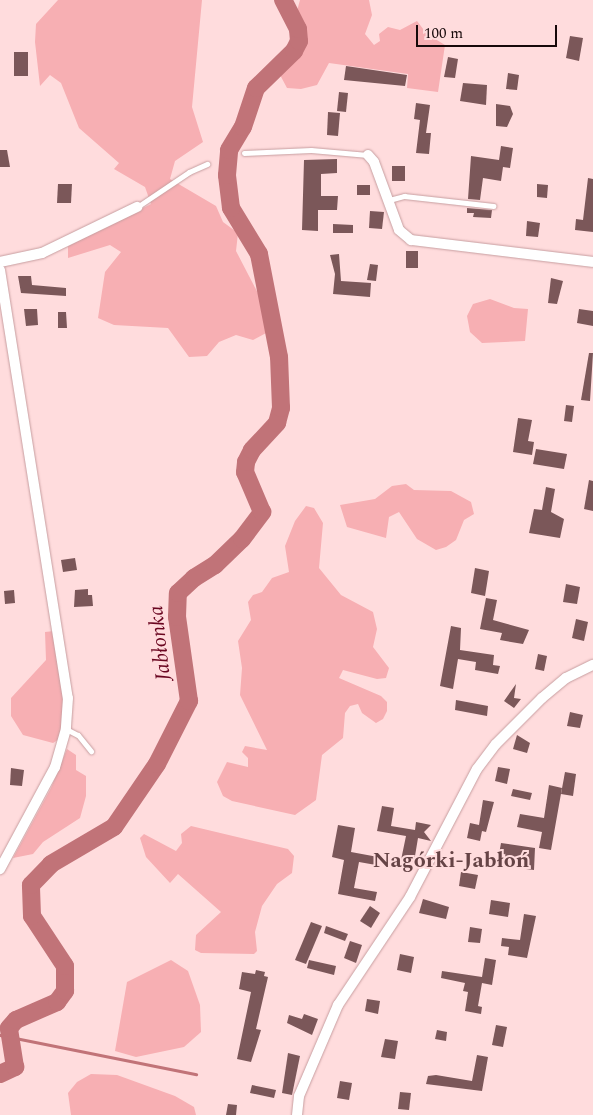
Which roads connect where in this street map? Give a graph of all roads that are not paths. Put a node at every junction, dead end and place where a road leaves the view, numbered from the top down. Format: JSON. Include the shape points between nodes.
{"nodes":[{"id":1,"x":244,"y":153,"type":"dead end"},
{"id":2,"x":368,"y":155,"type":"joint"},
{"id":3,"x":207,"y":164,"type":"dead end"},
{"id":4,"x":389,"y":200,"type":"junction"},
{"id":5,"x":493,"y":206,"type":"dead end"},
{"id":6,"x":137,"y":207,"type":"joint"},
{"id":7,"x":0,"y":262,"type":"edge"},
{"id":8,"x":593,"y":262,"type":"edge"},
{"id":9,"x":0,"y":270,"type":"edge"},
{"id":10,"x":593,"y":664,"type":"edge"},
{"id":11,"x":66,"y":729,"type":"junction"},
{"id":12,"x":90,"y":751,"type":"dead end"},
{"id":13,"x":0,"y":869,"type":"edge"},
{"id":14,"x":297,"y":1115,"type":"edge"}],
"edges":[{"from":1,"to":2,"type":"lane","via":[[311,150]]},
{"from":2,"to":4,"type":"street"},
{"from":3,"to":6,"type":"lane","via":[[189,172]]},
{"from":4,"to":5,"type":"lane","via":[[404,196]]},
{"from":4,"to":8,"type":"street","via":[[399,230],[411,240]]},
{"from":6,"to":7,"type":"street","via":[[42,253]]},
{"from":9,"to":11,"type":"street","via":[[66,672]]},
{"from":10,"to":14,"type":"street","via":[[566,678],[542,698],[496,744],[477,769],[410,897],[338,1005],[299,1096]]},
{"from":11,"to":12,"type":"lane","via":[[78,735]]},
{"from":11,"to":13,"type":"street","via":[[46,787]]}]}
